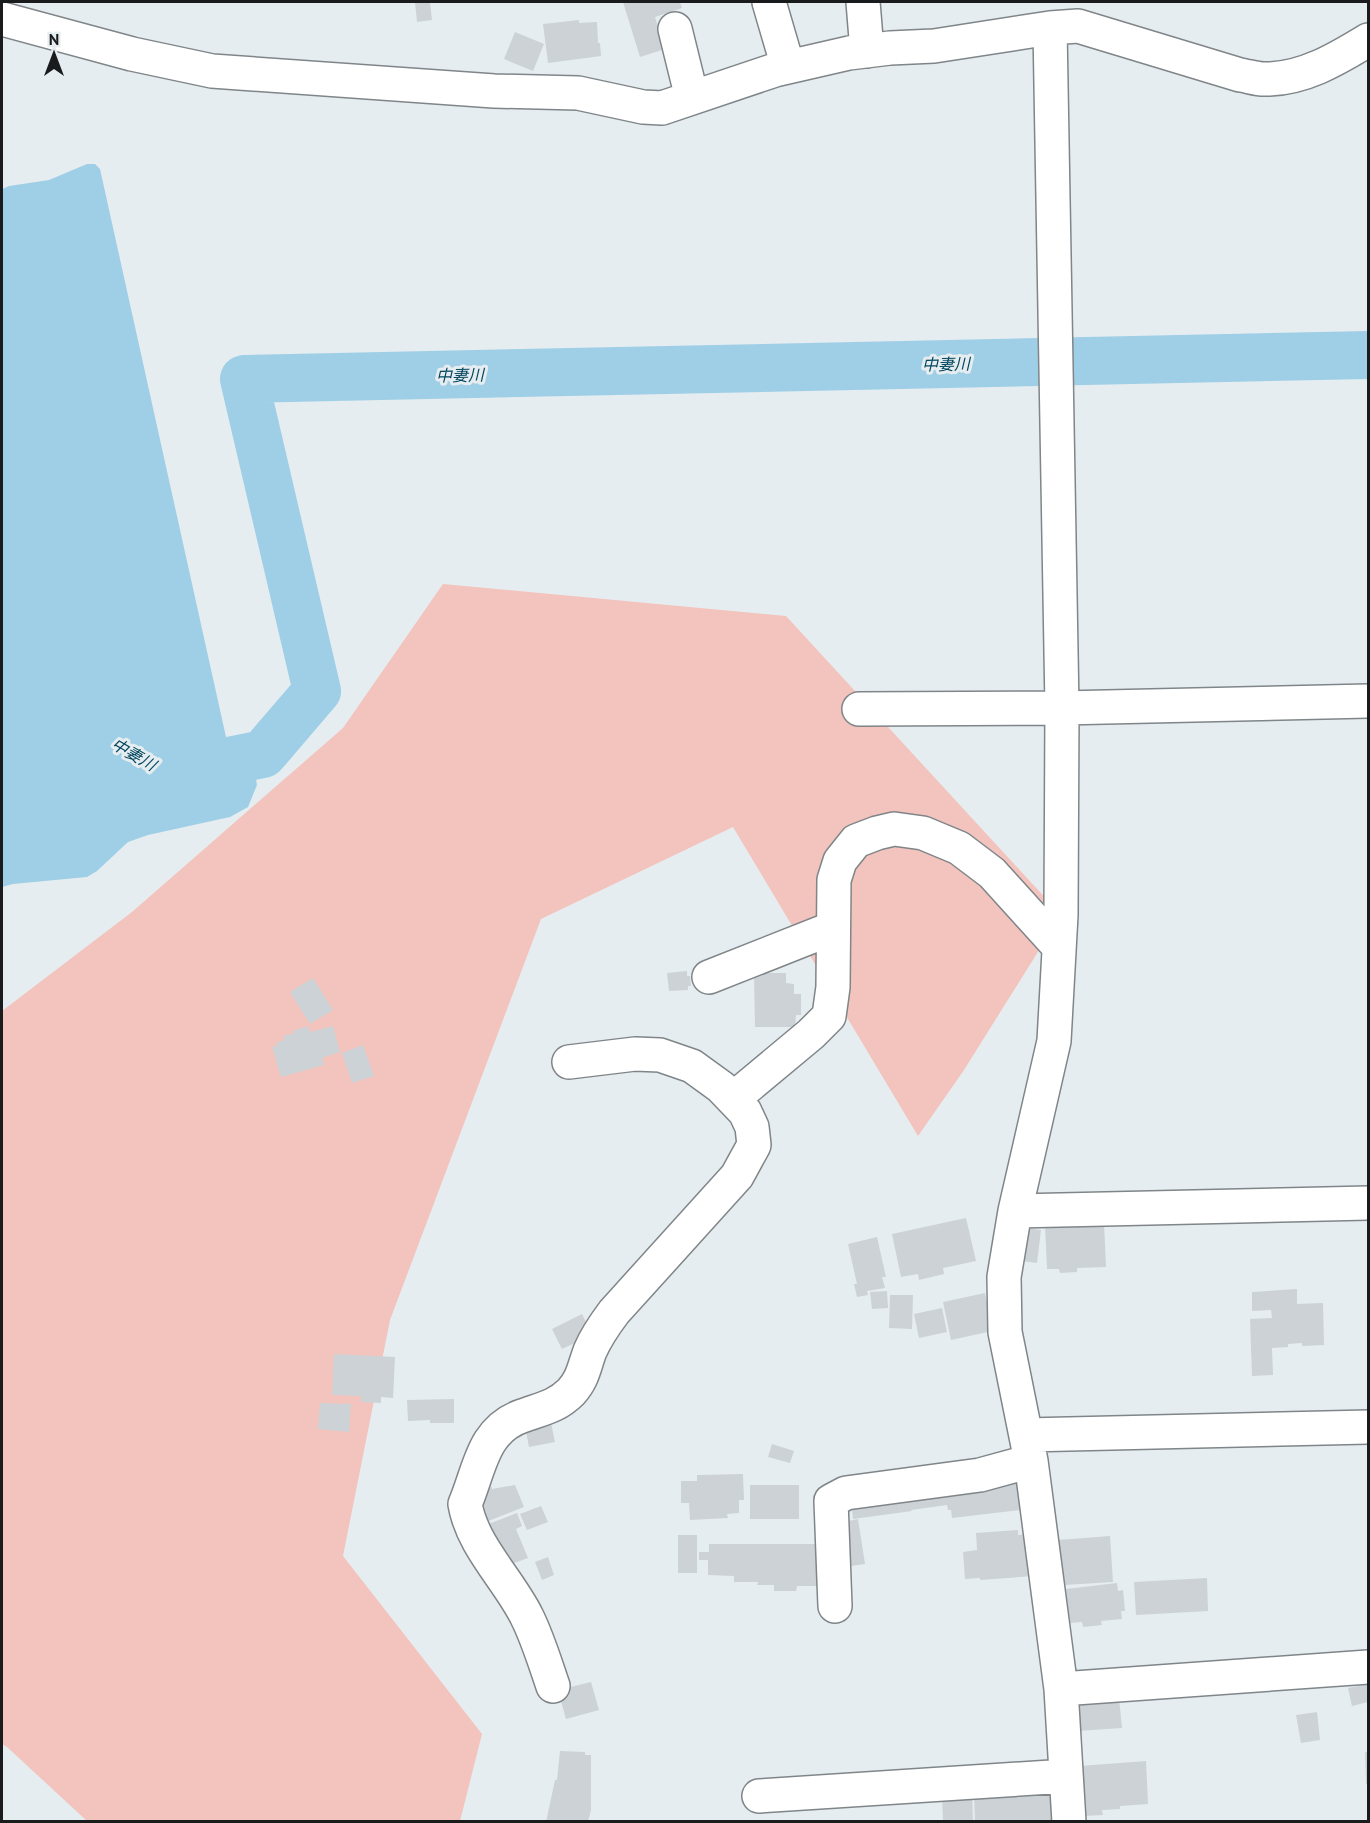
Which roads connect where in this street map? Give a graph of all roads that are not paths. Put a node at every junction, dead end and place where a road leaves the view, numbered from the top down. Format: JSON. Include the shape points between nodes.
{"nodes":[{"id":1,"x":769,"y":2,"type":"edge"},
{"id":2,"x":863,"y":2,"type":"edge"},
{"id":3,"x":2,"y":19,"type":"edge"},
{"id":4,"x":1040,"y":20,"type":"edge"},
{"id":5,"x":675,"y":29,"type":"dead end"},
{"id":6,"x":1368,"y":40,"type":"edge"},
{"id":7,"x":867,"y":51,"type":"junction"},
{"id":8,"x":788,"y":67,"type":"junction"},
{"id":9,"x":692,"y":98,"type":"junction"},
{"id":10,"x":1368,"y":702,"type":"edge"},
{"id":11,"x":1062,"y":708,"type":"junction"},
{"id":12,"x":859,"y":709,"type":"dead end"},
{"id":13,"x":833,"y":928,"type":"junction"},
{"id":14,"x":1059,"y":947,"type":"junction"},
{"id":15,"x":709,"y":977,"type":"dead end"},
{"id":16,"x":569,"y":1062,"type":"dead end"},
{"id":17,"x":733,"y":1099,"type":"junction"},
{"id":18,"x":1368,"y":1203,"type":"edge"},
{"id":19,"x":1015,"y":1211,"type":"junction"},
{"id":20,"x":1368,"y":1427,"type":"edge"},
{"id":21,"x":1028,"y":1448,"type":"junction"},
{"id":22,"x":836,"y":1606,"type":"dead end"},
{"id":23,"x":1368,"y":1667,"type":"edge"},
{"id":24,"x":553,"y":1686,"type":"dead end"},
{"id":25,"x":1061,"y":1689,"type":"junction"},
{"id":26,"x":1066,"y":1776,"type":"junction"},
{"id":27,"x":759,"y":1796,"type":"dead end"},
{"id":28,"x":1069,"y":1821,"type":"edge"}],
"edges":[{"from":1,"to":8,"type":"street"},
{"from":2,"to":7,"type":"street"},
{"from":3,"to":9,"type":"street","via":[[212,71],[506,92],[578,93],[643,107],[662,108]]},
{"from":4,"to":6,"type":"street","via":[[1264,79],[1322,67]]},
{"from":4,"to":7,"type":"street","via":[[934,46]]},
{"from":4,"to":11,"type":"street","via":[[1056,361]]},
{"from":5,"to":9,"type":"street"},
{"from":7,"to":8,"type":"street"},
{"from":8,"to":9,"type":"street"},
{"from":10,"to":11,"type":"street"},
{"from":11,"to":12,"type":"street"},
{"from":11,"to":14,"type":"street"},
{"from":13,"to":14,"type":"street","via":[[834,880],[840,861],[856,841],[894,829],[923,833],[959,848],[992,873]]},
{"from":13,"to":15,"type":"street"},
{"from":13,"to":17,"type":"street","via":[[829,1016]]},
{"from":14,"to":19,"type":"street","via":[[1054,1041]]},
{"from":16,"to":17,"type":"street","via":[[660,1055],[692,1066]]},
{"from":17,"to":24,"type":"street","via":[[752,1127],[754,1145],[737,1176],[614,1312],[591,1350],[581,1379],[569,1394],[548,1409],[501,1426],[488,1443],[465,1504],[478,1537],[527,1615]]},
{"from":18,"to":19,"type":"street"},
{"from":19,"to":21,"type":"street","via":[[1004,1276],[1005,1332]]},
{"from":20,"to":21,"type":"street"},
{"from":21,"to":22,"type":"street","via":[[980,1475],[846,1493],[831,1501]]},
{"from":21,"to":25,"type":"street"},
{"from":23,"to":25,"type":"street"},
{"from":25,"to":26,"type":"street"},
{"from":26,"to":27,"type":"street"},
{"from":26,"to":28,"type":"street"}]}
